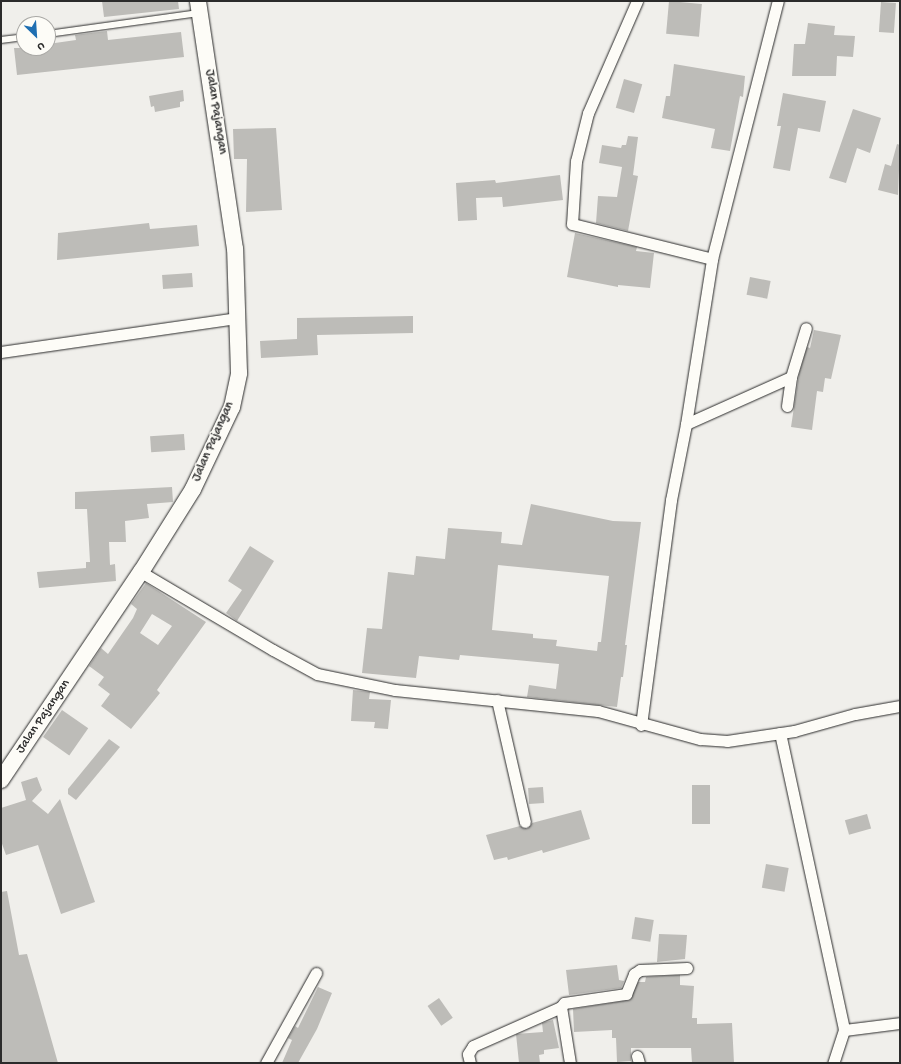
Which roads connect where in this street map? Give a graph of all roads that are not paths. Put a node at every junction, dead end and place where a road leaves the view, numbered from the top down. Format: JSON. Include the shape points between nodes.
{"nodes":[{"id":1,"x":637,"y":1,"type":"edge"},
{"id":2,"x":778,"y":1,"type":"edge"},
{"id":3,"x":199,"y":7,"type":"edge"},
{"id":4,"x":56,"y":33,"type":"edge"},
{"id":5,"x":16,"y":38,"type":"edge"},
{"id":6,"x":1,"y":40,"type":"edge"},
{"id":7,"x":712,"y":259,"type":"junction"},
{"id":8,"x":238,"y":318,"type":"junction"},
{"id":9,"x":806,"y":328,"type":"dead end"},
{"id":10,"x":1,"y":352,"type":"edge"},
{"id":11,"x":791,"y":377,"type":"junction"},
{"id":12,"x":787,"y":406,"type":"dead end"},
{"id":13,"x":686,"y":424,"type":"junction"},
{"id":14,"x":141,"y":572,"type":"junction"},
{"id":15,"x":498,"y":700,"type":"junction"},
{"id":16,"x":900,"y":706,"type":"edge"},
{"id":17,"x":641,"y":725,"type":"junction"},
{"id":18,"x":780,"y":733,"type":"junction"},
{"id":19,"x":1,"y":780,"type":"edge"},
{"id":20,"x":525,"y":822,"type":"dead end"},
{"id":21,"x":687,"y":968,"type":"dead end"},
{"id":22,"x":316,"y":973,"type":"dead end"},
{"id":23,"x":561,"y":1007,"type":"junction"},
{"id":24,"x":900,"y":1022,"type":"edge"},
{"id":25,"x":844,"y":1030,"type":"junction"},
{"id":26,"x":266,"y":1063,"type":"edge"},
{"id":27,"x":470,"y":1063,"type":"edge"},
{"id":28,"x":570,"y":1063,"type":"edge"},
{"id":29,"x":833,"y":1063,"type":"edge"}],
"edges":[{"from":1,"to":7,"type":"street","via":[[588,113],[576,161],[572,224]]},
{"from":2,"to":7,"type":"street"},
{"from":3,"to":4,"type":"lane"},
{"from":3,"to":8,"type":"main road","name":"Jalan Pajangan","via":[[235,248]]},
{"from":5,"to":6,"type":"lane"},
{"from":7,"to":13,"type":"street"},
{"from":8,"to":10,"type":"street"},
{"from":8,"to":14,"type":"main road","name":"Jalan Pajangan","via":[[239,373],[232,407],[193,489]]},
{"from":9,"to":11,"type":"street"},
{"from":11,"to":12,"type":"street"},
{"from":11,"to":13,"type":"street"},
{"from":13,"to":17,"type":"street","via":[[671,500]]},
{"from":14,"to":15,"type":"street","via":[[318,674],[395,690]]},
{"from":14,"to":19,"type":"main road","name":"Jalan Pajangan"},
{"from":15,"to":17,"type":"street","via":[[598,711]]},
{"from":15,"to":20,"type":"street"},
{"from":16,"to":18,"type":"street","via":[[855,714]]},
{"from":17,"to":18,"type":"street","via":[[707,739],[743,739]]},
{"from":18,"to":25,"type":"street"},
{"from":21,"to":23,"type":"street","via":[[640,970],[634,974],[626,994],[567,1001]]},
{"from":22,"to":26,"type":"street"},
{"from":23,"to":27,"type":"street","via":[[473,1046],[468,1054]]},
{"from":23,"to":28,"type":"street"},
{"from":24,"to":25,"type":"street"},
{"from":25,"to":29,"type":"street"}]}
